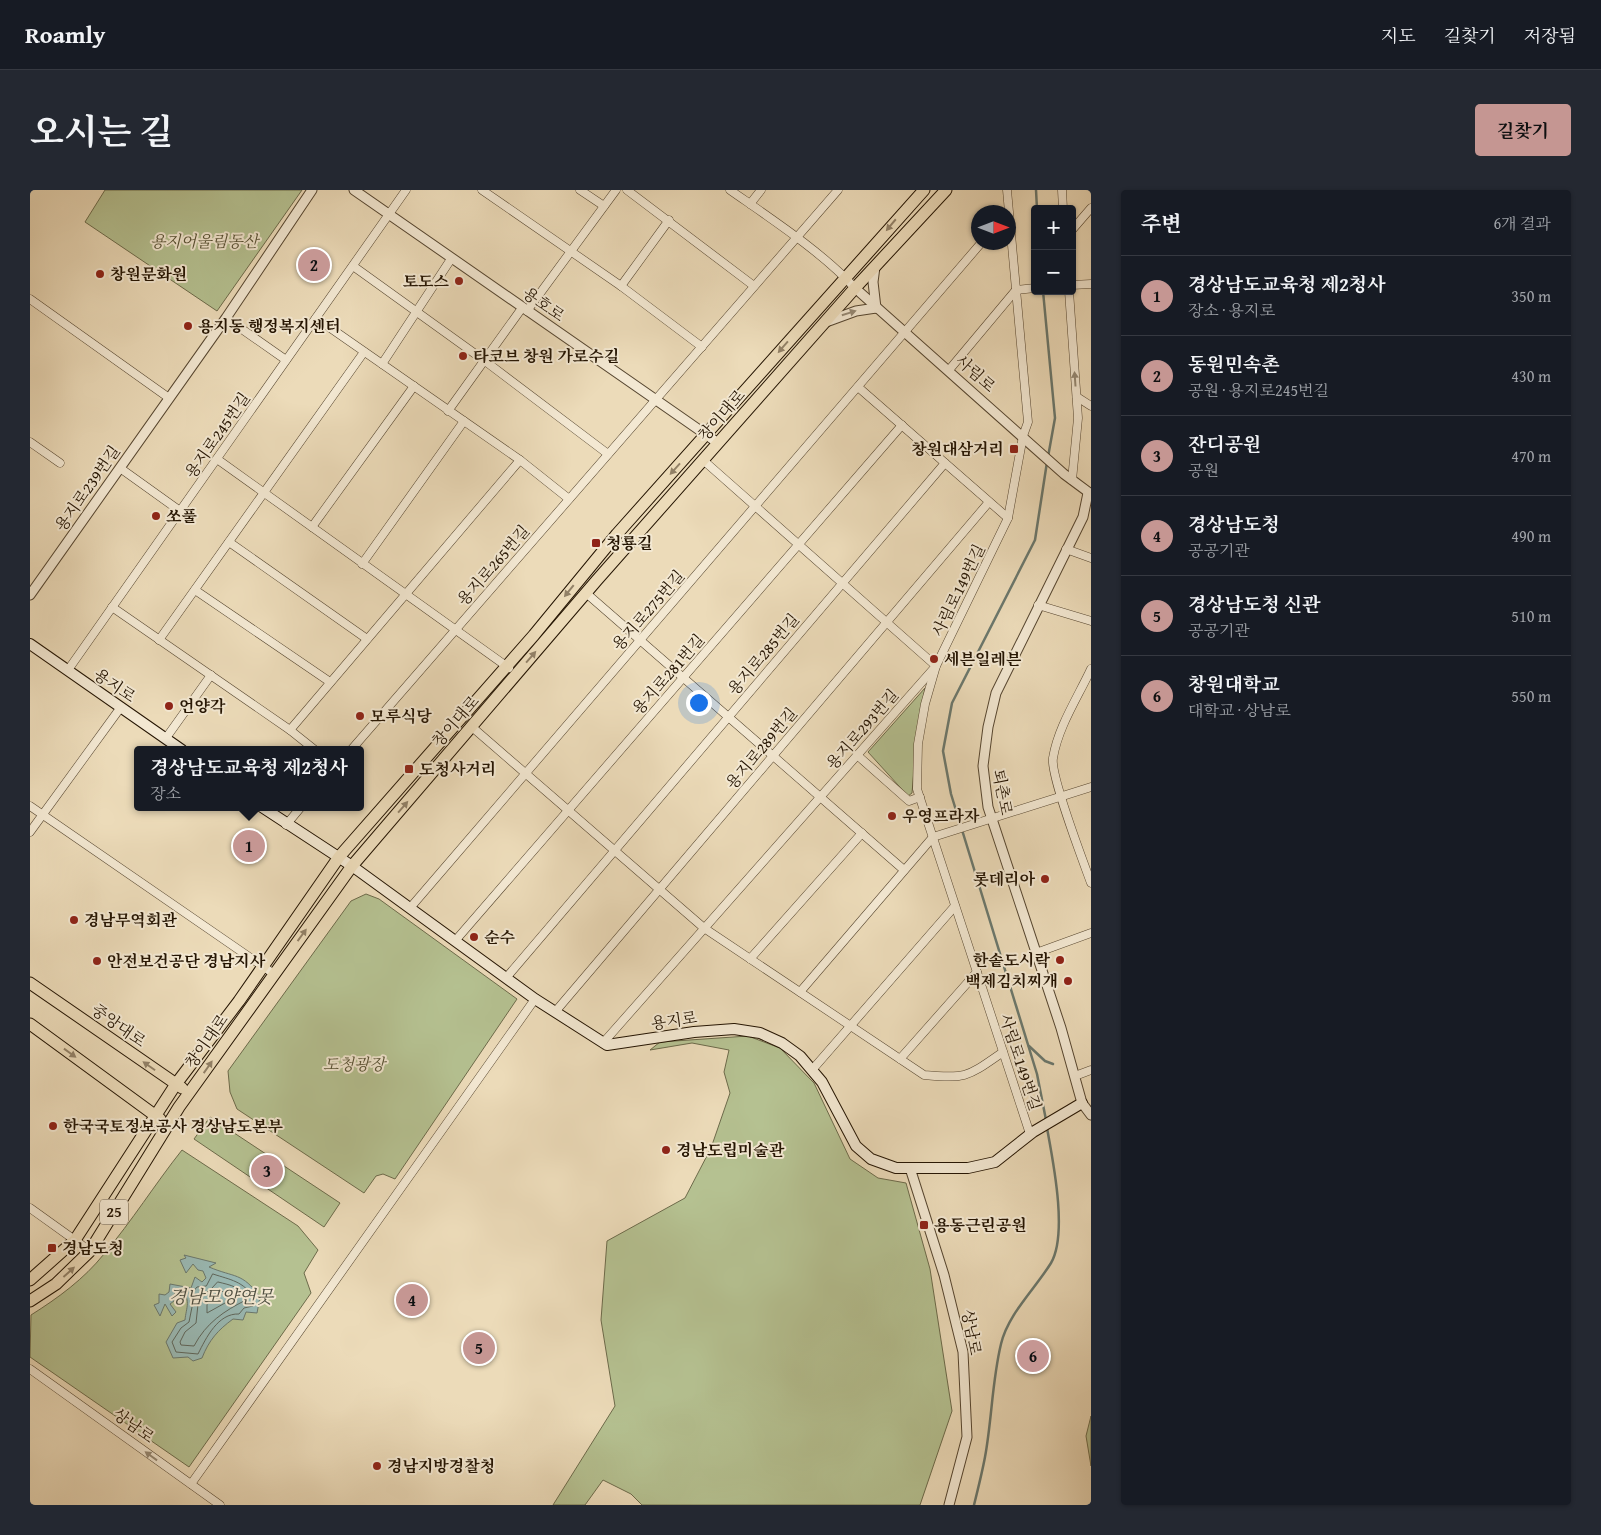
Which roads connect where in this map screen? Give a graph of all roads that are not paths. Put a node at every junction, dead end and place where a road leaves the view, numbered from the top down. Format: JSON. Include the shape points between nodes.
{"nodes":[{"id":1,"x":312,"y":190,"type":"edge"},
{"id":2,"x":354,"y":190,"type":"edge"},
{"id":3,"x":406,"y":190,"type":"edge"},
{"id":4,"x":482,"y":190,"type":"edge"},
{"id":5,"x":580,"y":190,"type":"edge"},
{"id":6,"x":616,"y":190,"type":"edge"},
{"id":7,"x":627,"y":190,"type":"edge"},
{"id":8,"x":730,"y":190,"type":"edge"},
{"id":9,"x":762,"y":190,"type":"edge"},
{"id":10,"x":838,"y":190,"type":"edge"},
{"id":11,"x":924,"y":190,"type":"edge"},
{"id":12,"x":946,"y":190,"type":"edge"},
{"id":13,"x":1007,"y":190,"type":"edge"},
{"id":14,"x":1062,"y":190,"type":"edge"},
{"id":15,"x":750,"y":204,"type":"junction"},
{"id":16,"x":1008,"y":205,"type":"edge"},
{"id":17,"x":1063,"y":205,"type":"edge"},
{"id":18,"x":604,"y":206,"type":"junction"},
{"id":19,"x":1091,"y":208,"type":"edge"},
{"id":20,"x":388,"y":215,"type":"junction"},
{"id":21,"x":669,"y":220,"type":"junction"},
{"id":22,"x":1076,"y":225,"type":"edge"},
{"id":23,"x":796,"y":238,"type":"junction"},
{"id":24,"x":975,"y":250,"type":"edge"},
{"id":25,"x":1012,"y":250,"type":"edge"},
{"id":26,"x":571,"y":252,"type":"junction"},
{"id":27,"x":452,"y":259,"type":"junction"},
{"id":28,"x":876,"y":265,"type":"junction"},
{"id":29,"x":353,"y":266,"type":"junction"},
{"id":30,"x":846,"y":278,"type":"junction"},
{"id":31,"x":1091,"y":284,"type":"edge"},
{"id":32,"x":1076,"y":285,"type":"edge"},
{"id":33,"x":621,"y":286,"type":"junction"},
{"id":34,"x":754,"y":286,"type":"junction"},
{"id":35,"x":855,"y":288,"type":"junction"},
{"id":36,"x":1031,"y":288,"type":"edge"},
{"id":37,"x":1016,"y":290,"type":"junction"},
{"id":38,"x":1069,"y":295,"type":"edge"},
{"id":39,"x":30,"y":299,"type":"edge"},
{"id":40,"x":876,"y":308,"type":"junction"},
{"id":41,"x":525,"y":310,"type":"junction"},
{"id":42,"x":417,"y":312,"type":"junction"},
{"id":43,"x":226,"y":318,"type":"junction"},
{"id":44,"x":316,"y":318,"type":"junction"},
{"id":45,"x":824,"y":323,"type":"junction"},
{"id":46,"x":906,"y":331,"type":"junction"},
{"id":47,"x":702,"y":347,"type":"junction"},
{"id":48,"x":364,"y":352,"type":"junction"},
{"id":49,"x":286,"y":360,"type":"junction"},
{"id":50,"x":484,"y":361,"type":"junction"},
{"id":51,"x":382,"y":364,"type":"junction"},
{"id":52,"x":949,"y":370,"type":"junction"},
{"id":53,"x":414,"y":386,"type":"junction"},
{"id":54,"x":858,"y":387,"type":"junction"},
{"id":55,"x":1077,"y":397,"type":"junction"},
{"id":56,"x":169,"y":398,"type":"junction"},
{"id":57,"x":656,"y":400,"type":"junction"},
{"id":58,"x":1091,"y":406,"type":"edge"},
{"id":59,"x":448,"y":411,"type":"junction"},
{"id":60,"x":464,"y":421,"type":"junction"},
{"id":61,"x":902,"y":425,"type":"junction"},
{"id":62,"x":706,"y":435,"type":"junction"},
{"id":63,"x":1024,"y":437,"type":"junction"},
{"id":64,"x":30,"y":442,"type":"edge"},
{"id":65,"x":718,"y":443,"type":"junction"},
{"id":66,"x":608,"y":454,"type":"junction"},
{"id":67,"x":217,"y":459,"type":"junction"},
{"id":68,"x":520,"y":460,"type":"junction"},
{"id":69,"x":703,"y":460,"type":"junction"},
{"id":70,"x":60,"y":463,"type":"dead end"},
{"id":71,"x":945,"y":463,"type":"junction"},
{"id":72,"x":120,"y":468,"type":"junction"},
{"id":73,"x":1068,"y":477,"type":"junction"},
{"id":74,"x":264,"y":493,"type":"junction"},
{"id":75,"x":1090,"y":493,"type":"edge"},
{"id":76,"x":569,"y":499,"type":"junction"},
{"id":77,"x":989,"y":502,"type":"junction"},
{"id":78,"x":755,"y":507,"type":"junction"},
{"id":79,"x":180,"y":511,"type":"junction"},
{"id":80,"x":1008,"y":518,"type":"junction"},
{"id":81,"x":312,"y":527,"type":"junction"},
{"id":82,"x":229,"y":542,"type":"junction"},
{"id":83,"x":798,"y":545,"type":"junction"},
{"id":84,"x":1066,"y":549,"type":"junction"},
{"id":85,"x":1091,"y":558,"type":"edge"},
{"id":86,"x":362,"y":564,"type":"junction"},
{"id":87,"x":842,"y":583,"type":"junction"},
{"id":88,"x":195,"y":590,"type":"junction"},
{"id":89,"x":586,"y":593,"type":"junction"},
{"id":90,"x":405,"y":594,"type":"junction"},
{"id":91,"x":30,"y":595,"type":"edge"},
{"id":92,"x":1038,"y":605,"type":"junction"},
{"id":93,"x":112,"y":608,"type":"junction"},
{"id":94,"x":1091,"y":621,"type":"edge"},
{"id":95,"x":886,"y":622,"type":"junction"},
{"id":96,"x":455,"y":629,"type":"junction"},
{"id":97,"x":367,"y":639,"type":"junction"},
{"id":98,"x":159,"y":640,"type":"junction"},
{"id":99,"x":640,"y":641,"type":"junction"},
{"id":100,"x":30,"y":644,"type":"edge"},
{"id":101,"x":506,"y":666,"type":"junction"},
{"id":102,"x":936,"y":666,"type":"junction"},
{"id":103,"x":68,"y":670,"type":"junction"},
{"id":104,"x":1091,"y":670,"type":"edge"},
{"id":105,"x":517,"y":674,"type":"junction"},
{"id":106,"x":210,"y":675,"type":"junction"},
{"id":107,"x":683,"y":678,"type":"junction"},
{"id":108,"x":330,"y":682,"type":"junction"},
{"id":109,"x":121,"y":707,"type":"junction"},
{"id":110,"x":728,"y":717,"type":"junction"},
{"id":111,"x":472,"y":727,"type":"junction"},
{"id":112,"x":290,"y":730,"type":"junction"},
{"id":113,"x":166,"y":738,"type":"junction"},
{"id":114,"x":177,"y":746,"type":"edge"},
{"id":115,"x":310,"y":746,"type":"edge"},
{"id":116,"x":354,"y":746,"type":"edge"},
{"id":117,"x":857,"y":755,"type":"junction"},
{"id":118,"x":772,"y":756,"type":"junction"},
{"id":119,"x":526,"y":774,"type":"junction"},
{"id":120,"x":1091,"y":787,"type":"edge"},
{"id":121,"x":820,"y":797,"type":"junction"},
{"id":122,"x":920,"y":797,"type":"junction"},
{"id":123,"x":1062,"y":797,"type":"junction"},
{"id":124,"x":30,"y":806,"type":"edge"},
{"id":125,"x":268,"y":811,"type":"edge"},
{"id":126,"x":297,"y":811,"type":"edge"},
{"id":127,"x":568,"y":811,"type":"junction"},
{"id":128,"x":42,"y":815,"type":"junction"},
{"id":129,"x":989,"y":821,"type":"junction"},
{"id":130,"x":286,"y":824,"type":"junction"},
{"id":131,"x":30,"y":832,"type":"edge"},
{"id":132,"x":862,"y":833,"type":"junction"},
{"id":133,"x":936,"y":836,"type":"junction"},
{"id":134,"x":614,"y":851,"type":"junction"},
{"id":135,"x":339,"y":857,"type":"junction"},
{"id":136,"x":352,"y":866,"type":"junction"},
{"id":137,"x":904,"y":870,"type":"junction"},
{"id":138,"x":1091,"y":883,"type":"edge"},
{"id":139,"x":659,"y":889,"type":"junction"},
{"id":140,"x":955,"y":906,"type":"junction"},
{"id":141,"x":410,"y":908,"type":"junction"},
{"id":142,"x":704,"y":928,"type":"junction"},
{"id":143,"x":1091,"y":933,"type":"edge"},
{"id":144,"x":455,"y":941,"type":"junction"},
{"id":145,"x":1036,"y":953,"type":"junction"},
{"id":146,"x":750,"y":959,"type":"junction"},
{"id":147,"x":262,"y":966,"type":"junction"},
{"id":148,"x":977,"y":972,"type":"junction"},
{"id":149,"x":274,"y":974,"type":"junction"},
{"id":150,"x":506,"y":978,"type":"junction"},
{"id":151,"x":30,"y":983,"type":"edge"},
{"id":152,"x":800,"y":992,"type":"junction"},
{"id":153,"x":535,"y":999,"type":"junction"},
{"id":154,"x":555,"y":1012,"type":"junction"},
{"id":155,"x":30,"y":1024,"type":"edge"},
{"id":156,"x":850,"y":1026,"type":"junction"},
{"id":157,"x":603,"y":1043,"type":"junction"},
{"id":158,"x":1003,"y":1052,"type":"junction"},
{"id":159,"x":900,"y":1059,"type":"junction"},
{"id":160,"x":812,"y":1070,"type":"junction"},
{"id":161,"x":1091,"y":1070,"type":"edge"},
{"id":162,"x":1075,"y":1076,"type":"junction"},
{"id":163,"x":176,"y":1084,"type":"junction"},
{"id":164,"x":190,"y":1092,"type":"junction"},
{"id":165,"x":1082,"y":1103,"type":"junction"},
{"id":166,"x":156,"y":1115,"type":"junction"},
{"id":167,"x":1091,"y":1115,"type":"edge"},
{"id":168,"x":166,"y":1126,"type":"junction"},
{"id":169,"x":1031,"y":1133,"type":"junction"},
{"id":170,"x":910,"y":1168,"type":"junction"},
{"id":171,"x":30,"y":1208,"type":"edge"},
{"id":172,"x":75,"y":1240,"type":"junction"},
{"id":173,"x":90,"y":1251,"type":"junction"},
{"id":174,"x":30,"y":1280,"type":"edge"},
{"id":175,"x":30,"y":1301,"type":"edge"},
{"id":176,"x":30,"y":1370,"type":"edge"},
{"id":177,"x":191,"y":1484,"type":"junction"},
{"id":178,"x":220,"y":1505,"type":"edge"},
{"id":179,"x":949,"y":1505,"type":"edge"}],
"edges":[{"from":1,"to":43,"type":"street","name":"용지로239번길"},
{"from":2,"to":20,"type":"street","name":"용호로"},
{"from":3,"to":20,"type":"street","name":"용지로245번길"},
{"from":4,"to":26,"type":"street"},
{"from":5,"to":18,"type":"street"},
{"from":6,"to":18,"type":"street"},
{"from":7,"to":21,"type":"street"},
{"from":8,"to":15,"type":"street"},
{"from":9,"to":15,"type":"street"},
{"from":10,"to":23,"type":"street","name":"용지로265번길"},
{"from":11,"to":30,"type":"main road","name":"창이대로","one_way":true},
{"from":12,"to":28,"type":"main road","name":"창이대로"},
{"from":13,"to":16,"type":"street","name":"사림로149번길"},
{"from":14,"to":17,"type":"street"},
{"from":15,"to":23,"type":"street"},
{"from":18,"to":26,"type":"street"},
{"from":19,"to":22,"type":"street"},
{"from":20,"to":27,"type":"street","name":"용호로"},
{"from":20,"to":29,"type":"street","name":"용지로245번길"},
{"from":21,"to":33,"type":"street"},
{"from":21,"to":34,"type":"street"},
{"from":23,"to":30,"type":"street"},
{"from":23,"to":34,"type":"street","name":"용지로265번길"},
{"from":24,"to":46,"type":"street"},
{"from":25,"to":37,"type":"street","name":"사림로149번길"},
{"from":26,"to":33,"type":"street"},
{"from":26,"to":41,"type":"street"},
{"from":27,"to":41,"type":"street","name":"용호로"},
{"from":27,"to":42,"type":"street"},
{"from":28,"to":35,"type":"main road","name":"창이대로"},
{"from":28,"to":40,"type":"street","via":[[873,282]]},
{"from":29,"to":42,"type":"street"},
{"from":29,"to":44,"type":"street","name":"용지로245번길"},
{"from":30,"to":35,"type":"street"},
{"from":30,"to":62,"type":"main road","name":"창이대로","one_way":true},
{"from":31,"to":32,"type":"street"},
{"from":33,"to":47,"type":"street"},
{"from":34,"to":47,"type":"street","name":"용지로265번길"},
{"from":35,"to":40,"type":"street","name":"사림로"},
{"from":35,"to":45,"type":"main road","name":"창이대로"},
{"from":36,"to":37,"type":"street"},
{"from":37,"to":52,"type":"street"},
{"from":37,"to":63,"type":"street","name":"사림로149번길","via":[[1028,422]]},
{"from":55,"to":38,"type":"street","one_way":true},
{"from":39,"to":56,"type":"street"},
{"from":45,"to":40,"type":"street","one_way":true,"via":[[856,311]]},
{"from":40,"to":46,"type":"street","name":"사림로"},
{"from":41,"to":50,"type":"street"},
{"from":41,"to":57,"type":"street","name":"용호로"},
{"from":42,"to":50,"type":"street"},
{"from":42,"to":51,"type":"street"},
{"from":43,"to":49,"type":"street"},
{"from":43,"to":56,"type":"street","name":"용지로239번길"},
{"from":44,"to":48,"type":"street"},
{"from":44,"to":49,"type":"street","name":"용지로245번길"},
{"from":45,"to":65,"type":"main road","name":"창이대로"},
{"from":46,"to":52,"type":"street","name":"사림로"},
{"from":46,"to":54,"type":"street","name":"용지로275번길"},
{"from":47,"to":57,"type":"street","name":"용지로265번길"},
{"from":48,"to":51,"type":"street"},
{"from":48,"to":74,"type":"street"},
{"from":49,"to":67,"type":"street","name":"용지로245번길"},
{"from":50,"to":59,"type":"street"},
{"from":50,"to":66,"type":"street"},
{"from":51,"to":53,"type":"street"},
{"from":52,"to":63,"type":"street","name":"사림로"},
{"from":53,"to":59,"type":"street"},
{"from":53,"to":81,"type":"street"},
{"from":54,"to":61,"type":"street"},
{"from":54,"to":78,"type":"street","name":"용지로275번길"},
{"from":55,"to":58,"type":"street"},
{"from":55,"to":73,"type":"street","via":[[1078,418]]},
{"from":56,"to":72,"type":"street","name":"용지로239번길"},
{"from":57,"to":62,"type":"street","name":"용호로"},
{"from":57,"to":66,"type":"street","name":"용지로265번길"},
{"from":59,"to":60,"type":"street"},
{"from":60,"to":68,"type":"street"},
{"from":60,"to":86,"type":"street"},
{"from":61,"to":71,"type":"street"},
{"from":61,"to":83,"type":"street","name":"용지로281번길"},
{"from":62,"to":65,"type":"street","name":"용호로"},
{"from":62,"to":101,"type":"main road","name":"창이대로","one_way":true},
{"from":63,"to":73,"type":"street","name":"사림로"},
{"from":63,"to":80,"type":"street","name":"사림로149번길"},
{"from":64,"to":70,"type":"street"},
{"from":65,"to":69,"type":"main road","name":"창이대로"},
{"from":66,"to":76,"type":"street","name":"용지로265번길"},
{"from":67,"to":74,"type":"street"},
{"from":67,"to":79,"type":"street","name":"용지로245번길"},
{"from":68,"to":76,"type":"street"},
{"from":68,"to":90,"type":"street"},
{"from":69,"to":78,"type":"street"},
{"from":69,"to":89,"type":"main road","name":"창이대로"},
{"from":71,"to":77,"type":"street"},
{"from":71,"to":87,"type":"street","name":"용지로285번길"},
{"from":72,"to":79,"type":"street"},
{"from":72,"to":91,"type":"street","name":"용지로239번길"},
{"from":73,"to":75,"type":"street"},
{"from":74,"to":81,"type":"street"},
{"from":74,"to":82,"type":"street"},
{"from":75,"to":84,"type":"street","name":"퇴촌로","via":[[1083,517]]},
{"from":76,"to":96,"type":"street","name":"용지로265번길"},
{"from":77,"to":80,"type":"street"},
{"from":77,"to":95,"type":"street","name":"용지로289번길"},
{"from":78,"to":83,"type":"street"},
{"from":78,"to":99,"type":"street","name":"용지로275번길"},
{"from":79,"to":93,"type":"street","name":"용지로245번길"},
{"from":80,"to":102,"type":"street","name":"사림로149번길"},
{"from":81,"to":86,"type":"street"},
{"from":82,"to":88,"type":"street"},
{"from":82,"to":97,"type":"street"},
{"from":83,"to":87,"type":"street"},
{"from":83,"to":107,"type":"street","name":"용지로281번길"},
{"from":84,"to":85,"type":"street"},
{"from":84,"to":92,"type":"street","name":"퇴촌로"},
{"from":86,"to":90,"type":"street"},
{"from":87,"to":95,"type":"street"},
{"from":87,"to":110,"type":"street","name":"용지로285번길"},
{"from":88,"to":98,"type":"street"},
{"from":88,"to":108,"type":"street"},
{"from":89,"to":99,"type":"street"},
{"from":105,"to":89,"type":"main road","name":"창이대로","one_way":true},
{"from":90,"to":96,"type":"street"},
{"from":90,"to":97,"type":"street"},
{"from":92,"to":94,"type":"street"},
{"from":92,"to":129,"type":"street","name":"퇴촌로","via":[[996,693],[988,727],[983,766]]},
{"from":93,"to":98,"type":"street"},
{"from":93,"to":103,"type":"street","name":"용지로245번길"},
{"from":95,"to":102,"type":"street"},
{"from":95,"to":118,"type":"street","name":"용지로289번길"},
{"from":96,"to":101,"type":"street"},
{"from":96,"to":116,"type":"street","name":"용지로265번길"},
{"from":97,"to":108,"type":"street"},
{"from":98,"to":106,"type":"street"},
{"from":99,"to":107,"type":"street"},
{"from":99,"to":119,"type":"street","name":"용지로275번길"},
{"from":100,"to":103,"type":"main road","name":"용지로"},
{"from":101,"to":105,"type":"street"},
{"from":101,"to":135,"type":"main road","name":"창이대로"},
{"from":102,"to":117,"type":"street","name":"용지로293번길"},
{"from":102,"to":122,"type":"street","name":"사림로149번길","via":[[918,744],[917,789]]},
{"from":103,"to":109,"type":"main road","name":"용지로"},
{"from":104,"to":123,"type":"street","via":[[1058,738],[1052,760]]},
{"from":105,"to":111,"type":"main road","name":"창이대로"},
{"from":106,"to":112,"type":"street"},
{"from":106,"to":113,"type":"street"},
{"from":107,"to":110,"type":"street"},
{"from":107,"to":127,"type":"street","name":"용지로281번길"},
{"from":108,"to":112,"type":"street"},
{"from":109,"to":113,"type":"main road","name":"용지로"},
{"from":109,"to":128,"type":"street"},
{"from":110,"to":118,"type":"street"},
{"from":110,"to":134,"type":"street","name":"용지로285번길"},
{"from":111,"to":119,"type":"street"},
{"from":136,"to":111,"type":"main road","name":"창이대로","one_way":true},
{"from":112,"to":115,"type":"street"},
{"from":113,"to":114,"type":"main road","name":"용지로"},
{"from":117,"to":121,"type":"street","name":"용지로293번길"},
{"from":117,"to":122,"type":"street","via":[[909,801]]},
{"from":118,"to":121,"type":"street"},
{"from":118,"to":139,"type":"street","name":"용지로289번길"},
{"from":119,"to":127,"type":"street"},
{"from":119,"to":141,"type":"street","name":"용지로275번길"},
{"from":120,"to":123,"type":"street"},
{"from":121,"to":132,"type":"street"},
{"from":121,"to":142,"type":"street","name":"용지로293번길"},
{"from":122,"to":133,"type":"street","name":"사림로149번길"},
{"from":123,"to":129,"type":"street"},
{"from":123,"to":138,"type":"street"},
{"from":124,"to":128,"type":"street"},
{"from":125,"to":130,"type":"main road"},
{"from":126,"to":130,"type":"street"},
{"from":127,"to":134,"type":"street"},
{"from":127,"to":144,"type":"street","name":"용지로281번길"},
{"from":128,"to":131,"type":"street"},
{"from":128,"to":147,"type":"street"},
{"from":129,"to":133,"type":"street"},
{"from":129,"to":145,"type":"street","name":"퇴촌로"},
{"from":130,"to":135,"type":"main road"},
{"from":132,"to":137,"type":"street"},
{"from":132,"to":146,"type":"street"},
{"from":133,"to":137,"type":"street"},
{"from":133,"to":140,"type":"street","name":"사림로149번길"},
{"from":134,"to":139,"type":"street"},
{"from":134,"to":150,"type":"street","name":"용지로285번길"},
{"from":135,"to":136,"type":"main road"},
{"from":135,"to":147,"type":"main road","name":"창이대로"},
{"from":136,"to":141,"type":"main road"},
{"from":149,"to":136,"type":"main road","name":"창이대로","one_way":true},
{"from":137,"to":152,"type":"street"},
{"from":139,"to":142,"type":"street"},
{"from":139,"to":154,"type":"street","name":"용지로289번길"},
{"from":140,"to":148,"type":"street","name":"사림로149번길"},
{"from":140,"to":156,"type":"street"},
{"from":141,"to":144,"type":"main road"},
{"from":142,"to":146,"type":"street"},
{"from":142,"to":157,"type":"street","name":"용지로293번길"},
{"from":143,"to":145,"type":"street"},
{"from":144,"to":150,"type":"main road"},
{"from":145,"to":162,"type":"street","name":"퇴촌로"},
{"from":146,"to":152,"type":"street"},
{"from":147,"to":149,"type":"street"},
{"from":147,"to":163,"type":"main road","name":"창이대로"},
{"from":148,"to":158,"type":"street","name":"사림로149번길"},
{"from":148,"to":159,"type":"street"},
{"from":164,"to":149,"type":"main road","name":"창이대로","one_way":true},
{"from":150,"to":153,"type":"main road"},
{"from":163,"to":151,"type":"main road","name":"중앙대로","one_way":true},
{"from":152,"to":156,"type":"street"},
{"from":153,"to":154,"type":"main road"},
{"from":153,"to":177,"type":"street"},
{"from":154,"to":157,"type":"main road"},
{"from":155,"to":166,"type":"main road","one_way":true},
{"from":156,"to":159,"type":"street"},
{"from":156,"to":160,"type":"street"},
{"from":157,"to":160,"type":"main road","name":"용지로","via":[[607,1046],[734,1029],[760,1033],[782,1043]]},
{"from":158,"to":159,"type":"street","via":[[972,1074],[956,1078],[924,1075]]},
{"from":158,"to":169,"type":"street","name":"사림로149번길"},
{"from":160,"to":170,"type":"main road","name":"용지로","via":[[822,1082],[856,1146],[871,1159],[896,1168]]},
{"from":161,"to":162,"type":"street"},
{"from":162,"to":165,"type":"street","name":"퇴촌로"},
{"from":163,"to":164,"type":"main road","name":"중앙대로"},
{"from":163,"to":166,"type":"main road","name":"창이대로"},
{"from":164,"to":168,"type":"main road","name":"창이대로","number":"25"},
{"from":165,"to":167,"type":"street"},
{"from":165,"to":169,"type":"main road","name":"용지로"},
{"from":166,"to":168,"type":"main road"},
{"from":166,"to":172,"type":"main road","name":"창이대로"},
{"from":168,"to":173,"type":"main road","name":"창이대로","number":"25"},
{"from":169,"to":170,"type":"main road","name":"용지로","via":[[994,1162],[968,1168]]},
{"from":170,"to":179,"type":"street","name":"상남로","via":[[944,1275],[963,1352],[967,1437]]},
{"from":171,"to":172,"type":"street"},
{"from":172,"to":173,"type":"street"},
{"from":172,"to":174,"type":"main road","name":"창이대로"},
{"from":175,"to":173,"type":"main road","name":"창이대로","number":"25","one_way":true,"via":[[56,1284]]},
{"from":177,"to":176,"type":"street","name":"상남로","one_way":true},
{"from":177,"to":178,"type":"street","name":"상남로"}]}
